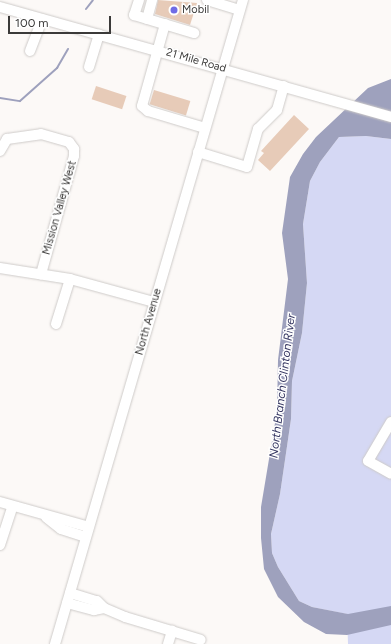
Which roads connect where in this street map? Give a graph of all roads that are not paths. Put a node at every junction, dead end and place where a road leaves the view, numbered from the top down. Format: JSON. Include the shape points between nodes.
{"nodes":[{"id":1,"x":139,"y":0,"type":"edge"},
{"id":2,"x":152,"y":0,"type":"edge"},
{"id":3,"x":207,"y":0,"type":"edge"},
{"id":4,"x":242,"y":5,"type":"edge"},
{"id":5,"x":0,"y":7,"type":"edge"},
{"id":6,"x":42,"y":19,"type":"junction"},
{"id":7,"x":147,"y":19,"type":"junction"},
{"id":8,"x":165,"y":24,"type":"junction"},
{"id":9,"x":194,"y":33,"type":"dead end"},
{"id":10,"x":99,"y":35,"type":"junction"},
{"id":11,"x":30,"y":51,"type":"dead end"},
{"id":12,"x":158,"y":51,"type":"junction"},
{"id":13,"x":89,"y":67,"type":"dead end"},
{"id":14,"x":223,"y":69,"type":"junction"},
{"id":15,"x":284,"y":86,"type":"junction"},
{"id":16,"x":391,"y":117,"type":"edge"},
{"id":17,"x":205,"y":128,"type":"junction"},
{"id":18,"x":0,"y":151,"type":"edge"},
{"id":19,"x":198,"y":152,"type":"junction"},
{"id":20,"x":0,"y":268,"type":"edge"},
{"id":21,"x":41,"y":274,"type":"junction"},
{"id":22,"x":70,"y":279,"type":"junction"},
{"id":23,"x":154,"y":302,"type":"junction"},
{"id":24,"x":56,"y":324,"type":"dead end"},
{"id":25,"x":391,"y":422,"type":"edge"},
{"id":26,"x":391,"y":474,"type":"edge"},
{"id":27,"x":0,"y":502,"type":"edge"},
{"id":28,"x":12,"y":508,"type":"junction"},
{"id":29,"x":42,"y":514,"type":"junction"},
{"id":30,"x":89,"y":527,"type":"junction"},
{"id":31,"x":86,"y":537,"type":"junction"},
{"id":32,"x":0,"y":545,"type":"edge"},
{"id":33,"x":69,"y":598,"type":"junction"},
{"id":34,"x":172,"y":631,"type":"junction"},
{"id":35,"x":201,"y":640,"type":"dead end"},
{"id":36,"x":55,"y":644,"type":"edge"},
{"id":37,"x":168,"y":644,"type":"edge"}],
"edges":[{"from":1,"to":7,"type":"street","via":[[134,15]]},
{"from":2,"to":7,"type":"street"},
{"from":3,"to":4,"type":"street"},
{"from":4,"to":14,"type":"street","name":"North Avenue"},
{"from":5,"to":6,"type":"street","name":"21 Mile Road"},
{"from":6,"to":10,"type":"street","name":"21 Mile Road"},
{"from":6,"to":11,"type":"street"},
{"from":7,"to":8,"type":"street"},
{"from":8,"to":9,"type":"street"},
{"from":8,"to":12,"type":"street"},
{"from":10,"to":12,"type":"street","name":"21 Mile Road"},
{"from":10,"to":13,"type":"street"},
{"from":12,"to":14,"type":"street","name":"21 Mile Road"},
{"from":12,"to":17,"type":"street","via":[[142,106],[148,111]]},
{"from":14,"to":15,"type":"street","name":"21 Mile Road"},
{"from":14,"to":17,"type":"street","name":"North Avenue"},
{"from":15,"to":16,"type":"street","name":"21 Mile Road"},
{"from":15,"to":19,"type":"street","via":[[277,110],[258,129],[247,167]]},
{"from":17,"to":19,"type":"street","name":"North Avenue"},
{"from":18,"to":21,"type":"street","name":"Mission Valley West","via":[[7,139],[41,134],[69,142],[74,149]]},
{"from":19,"to":23,"type":"street","name":"North Avenue"},
{"from":20,"to":21,"type":"street"},
{"from":21,"to":22,"type":"street"},
{"from":22,"to":23,"type":"street"},
{"from":22,"to":24,"type":"street"},
{"from":23,"to":30,"type":"street","name":"North Avenue"},
{"from":25,"to":26,"type":"street","via":[[368,461]]},
{"from":27,"to":28,"type":"street"},
{"from":28,"to":29,"type":"street"},
{"from":28,"to":32,"type":"street"},
{"from":29,"to":30,"type":"street"},
{"from":29,"to":31,"type":"street","via":[[61,529]]},
{"from":30,"to":31,"type":"street","name":"North Avenue"},
{"from":31,"to":33,"type":"street","name":"North Avenue"},
{"from":33,"to":34,"type":"street","via":[[94,610],[104,608]]},
{"from":33,"to":36,"type":"street","name":"North Avenue"},
{"from":34,"to":35,"type":"street"},
{"from":34,"to":37,"type":"street"}]}
